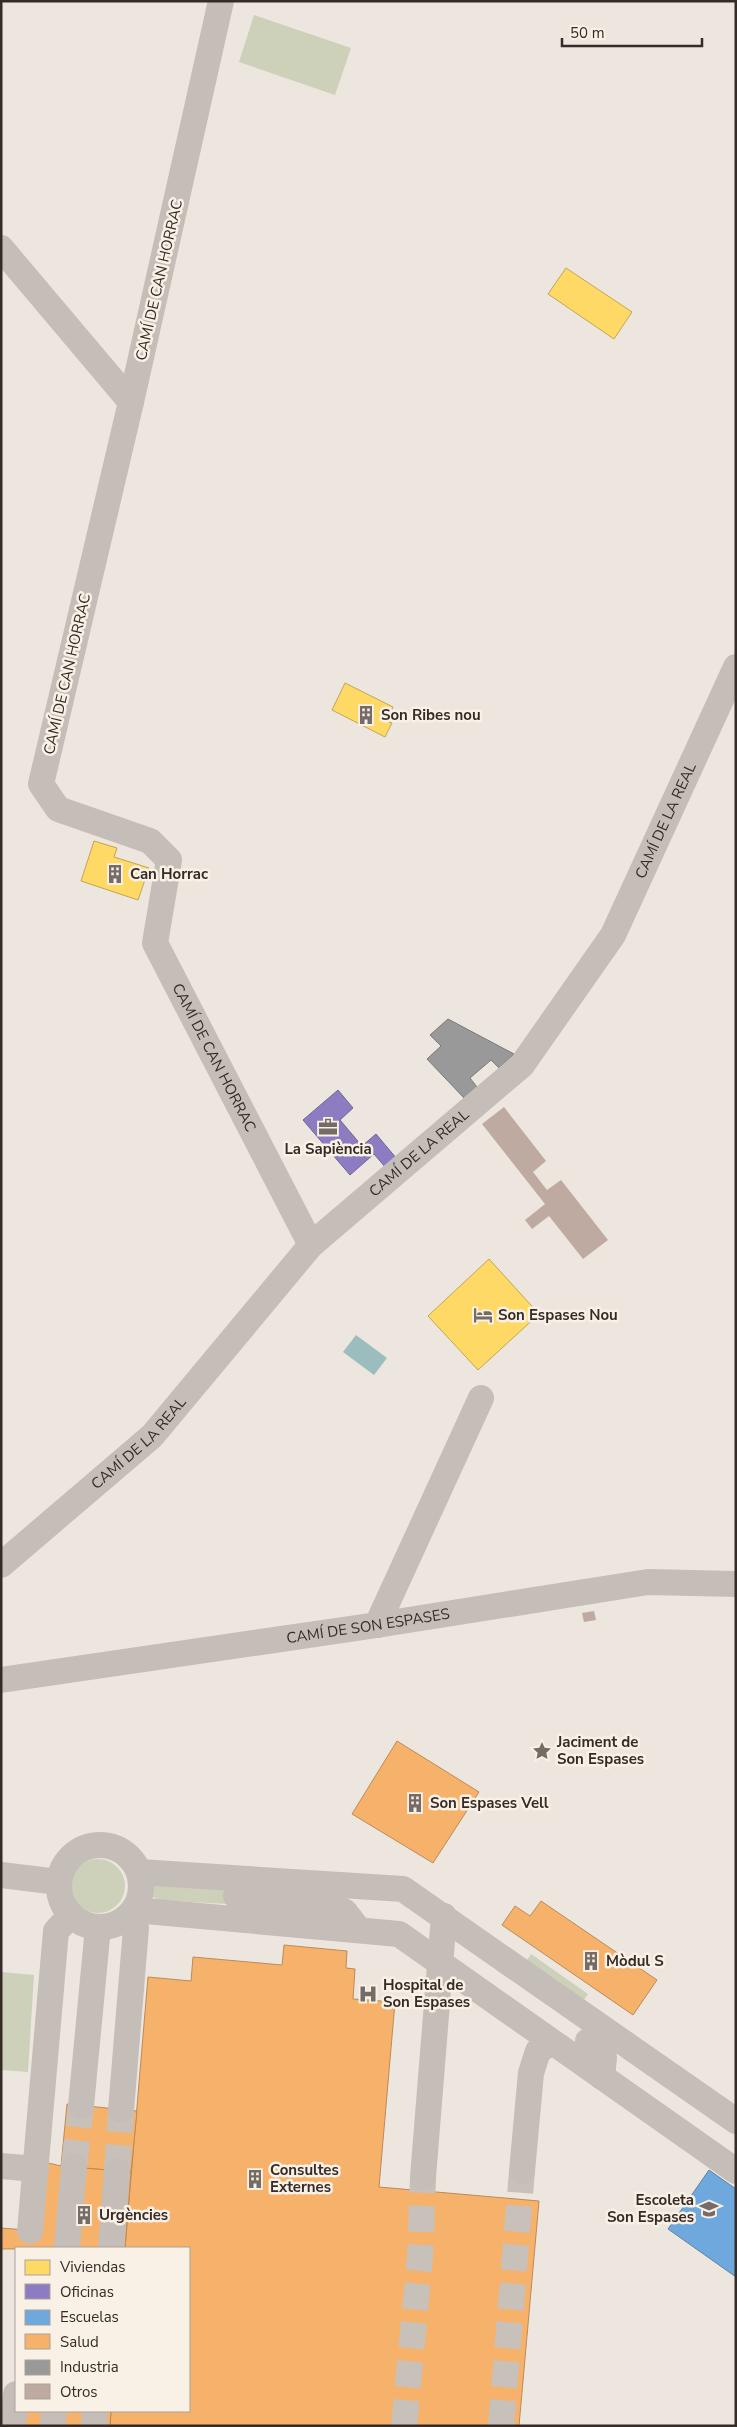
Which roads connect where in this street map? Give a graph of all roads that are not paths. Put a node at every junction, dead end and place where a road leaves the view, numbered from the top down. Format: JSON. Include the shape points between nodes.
{"nodes":[{"id":1,"x":221,"y":1,"type":"edge"},
{"id":2,"x":1,"y":248,"type":"edge"},
{"id":3,"x":131,"y":402,"type":"junction"},
{"id":4,"x":736,"y":667,"type":"edge"},
{"id":5,"x":311,"y":1245,"type":"junction"},
{"id":6,"x":481,"y":1398,"type":"dead end"},
{"id":7,"x":1,"y":1565,"type":"edge"},
{"id":8,"x":736,"y":1584,"type":"edge"},
{"id":9,"x":377,"y":1625,"type":"junction"},
{"id":10,"x":1,"y":1680,"type":"edge"},
{"id":11,"x":139,"y":1872,"type":"junction"},
{"id":12,"x":1,"y":1875,"type":"edge"},
{"id":13,"x":58,"y":1882,"type":"junction"},
{"id":14,"x":236,"y":1896,"type":"dead end"},
{"id":15,"x":421,"y":1901,"type":"junction"},
{"id":16,"x":133,"y":1911,"type":"junction"},
{"id":17,"x":70,"y":1915,"type":"junction"},
{"id":18,"x":444,"y":1916,"type":"junction"},
{"id":19,"x":98,"y":1927,"type":"junction"},
{"id":20,"x":358,"y":1929,"type":"junction"},
{"id":21,"x":398,"y":1934,"type":"junction"},
{"id":22,"x":440,"y":1963,"type":"junction"},
{"id":23,"x":552,"y":2042,"type":"junction"},
{"id":24,"x":588,"y":2042,"type":"dead end"},
{"id":25,"x":602,"y":2077,"type":"junction"},
{"id":26,"x":81,"y":2106,"type":"tunnel mouth"},
{"id":27,"x":121,"y":2110,"type":"tunnel mouth"},
{"id":28,"x":736,"y":2121,"type":"edge"},
{"id":29,"x":1,"y":2166,"type":"edge"},
{"id":30,"x":74,"y":2166,"type":"tunnel mouth"},
{"id":31,"x":36,"y":2169,"type":"junction"},
{"id":32,"x":117,"y":2171,"type":"tunnel mouth"},
{"id":33,"x":522,"y":2171,"type":"tunnel mouth"},
{"id":34,"x":736,"y":2171,"type":"edge"},
{"id":35,"x":423,"y":2177,"type":"tunnel mouth"},
{"id":36,"x":30,"y":2231,"type":"dead end"},
{"id":37,"x":67,"y":2247,"type":"edge"},
{"id":38,"x":111,"y":2247,"type":"edge"},
{"id":39,"x":15,"y":2410,"type":"edge"},
{"id":40,"x":54,"y":2412,"type":"edge"},
{"id":41,"x":96,"y":2412,"type":"edge"},
{"id":42,"x":14,"y":2426,"type":"edge"},
{"id":43,"x":53,"y":2426,"type":"edge"},
{"id":44,"x":94,"y":2426,"type":"edge"}],
"edges":[{"from":1,"to":3,"type":"street","name":"CAMÍ DE CAN HORRAC"},
{"from":2,"to":3,"type":"street"},
{"from":3,"to":5,"type":"street","name":"CAMÍ DE CAN HORRAC","via":[[41,784],[58,809],[150,841],[169,860],[155,943]]},
{"from":4,"to":5,"type":"street","name":"CAMÍ DE LA REAL","via":[[613,935],[522,1065]]},
{"from":5,"to":7,"type":"street","name":"CAMÍ DE LA REAL","via":[[152,1436]]},
{"from":6,"to":9,"type":"street"},
{"from":8,"to":9,"type":"street","name":"CAMÍ DE SON ESPASES","via":[[648,1582]]},
{"from":9,"to":10,"type":"street","name":"CAMÍ DE SON ESPASES"},
{"from":11,"to":13,"type":"street","via":[[133,1859],[122,1850],[95,1844],[70,1856]]},
{"from":11,"to":15,"type":"street","via":[[404,1889]]},
{"from":11,"to":16,"type":"street","via":[[140,1898]]},
{"from":12,"to":13,"type":"street"},
{"from":13,"to":17,"type":"street","via":[[59,1894]]},
{"from":14,"to":20,"type":"street","via":[[330,1904],[344,1912]]},
{"from":15,"to":18,"type":"street"},
{"from":15,"to":21,"type":"street","via":[[419,1916],[413,1926]]},
{"from":16,"to":19,"type":"street","via":[[112,1926]]},
{"from":16,"to":20,"type":"street"},
{"from":16,"to":27,"type":"street","via":[[136,1928]]},
{"from":17,"to":19,"type":"street"},
{"from":17,"to":31,"type":"street","via":[[56,1931]]},
{"from":18,"to":22,"type":"street"},
{"from":18,"to":28,"type":"street"},
{"from":19,"to":26,"type":"street"},
{"from":20,"to":21,"type":"street"},
{"from":21,"to":22,"type":"street"},
{"from":22,"to":23,"type":"street"},
{"from":22,"to":35,"type":"street"},
{"from":23,"to":25,"type":"street"},
{"from":23,"to":33,"type":"street","via":[[538,2051],[531,2072]]},
{"from":24,"to":25,"type":"street","via":[[604,2058]]},
{"from":25,"to":34,"type":"street"},
{"from":29,"to":31,"type":"street"},
{"from":30,"to":37,"type":"street"},
{"from":31,"to":36,"type":"street"},
{"from":32,"to":38,"type":"street"},
{"from":39,"to":42,"type":"street"},
{"from":40,"to":43,"type":"street"},
{"from":41,"to":44,"type":"street"}]}
